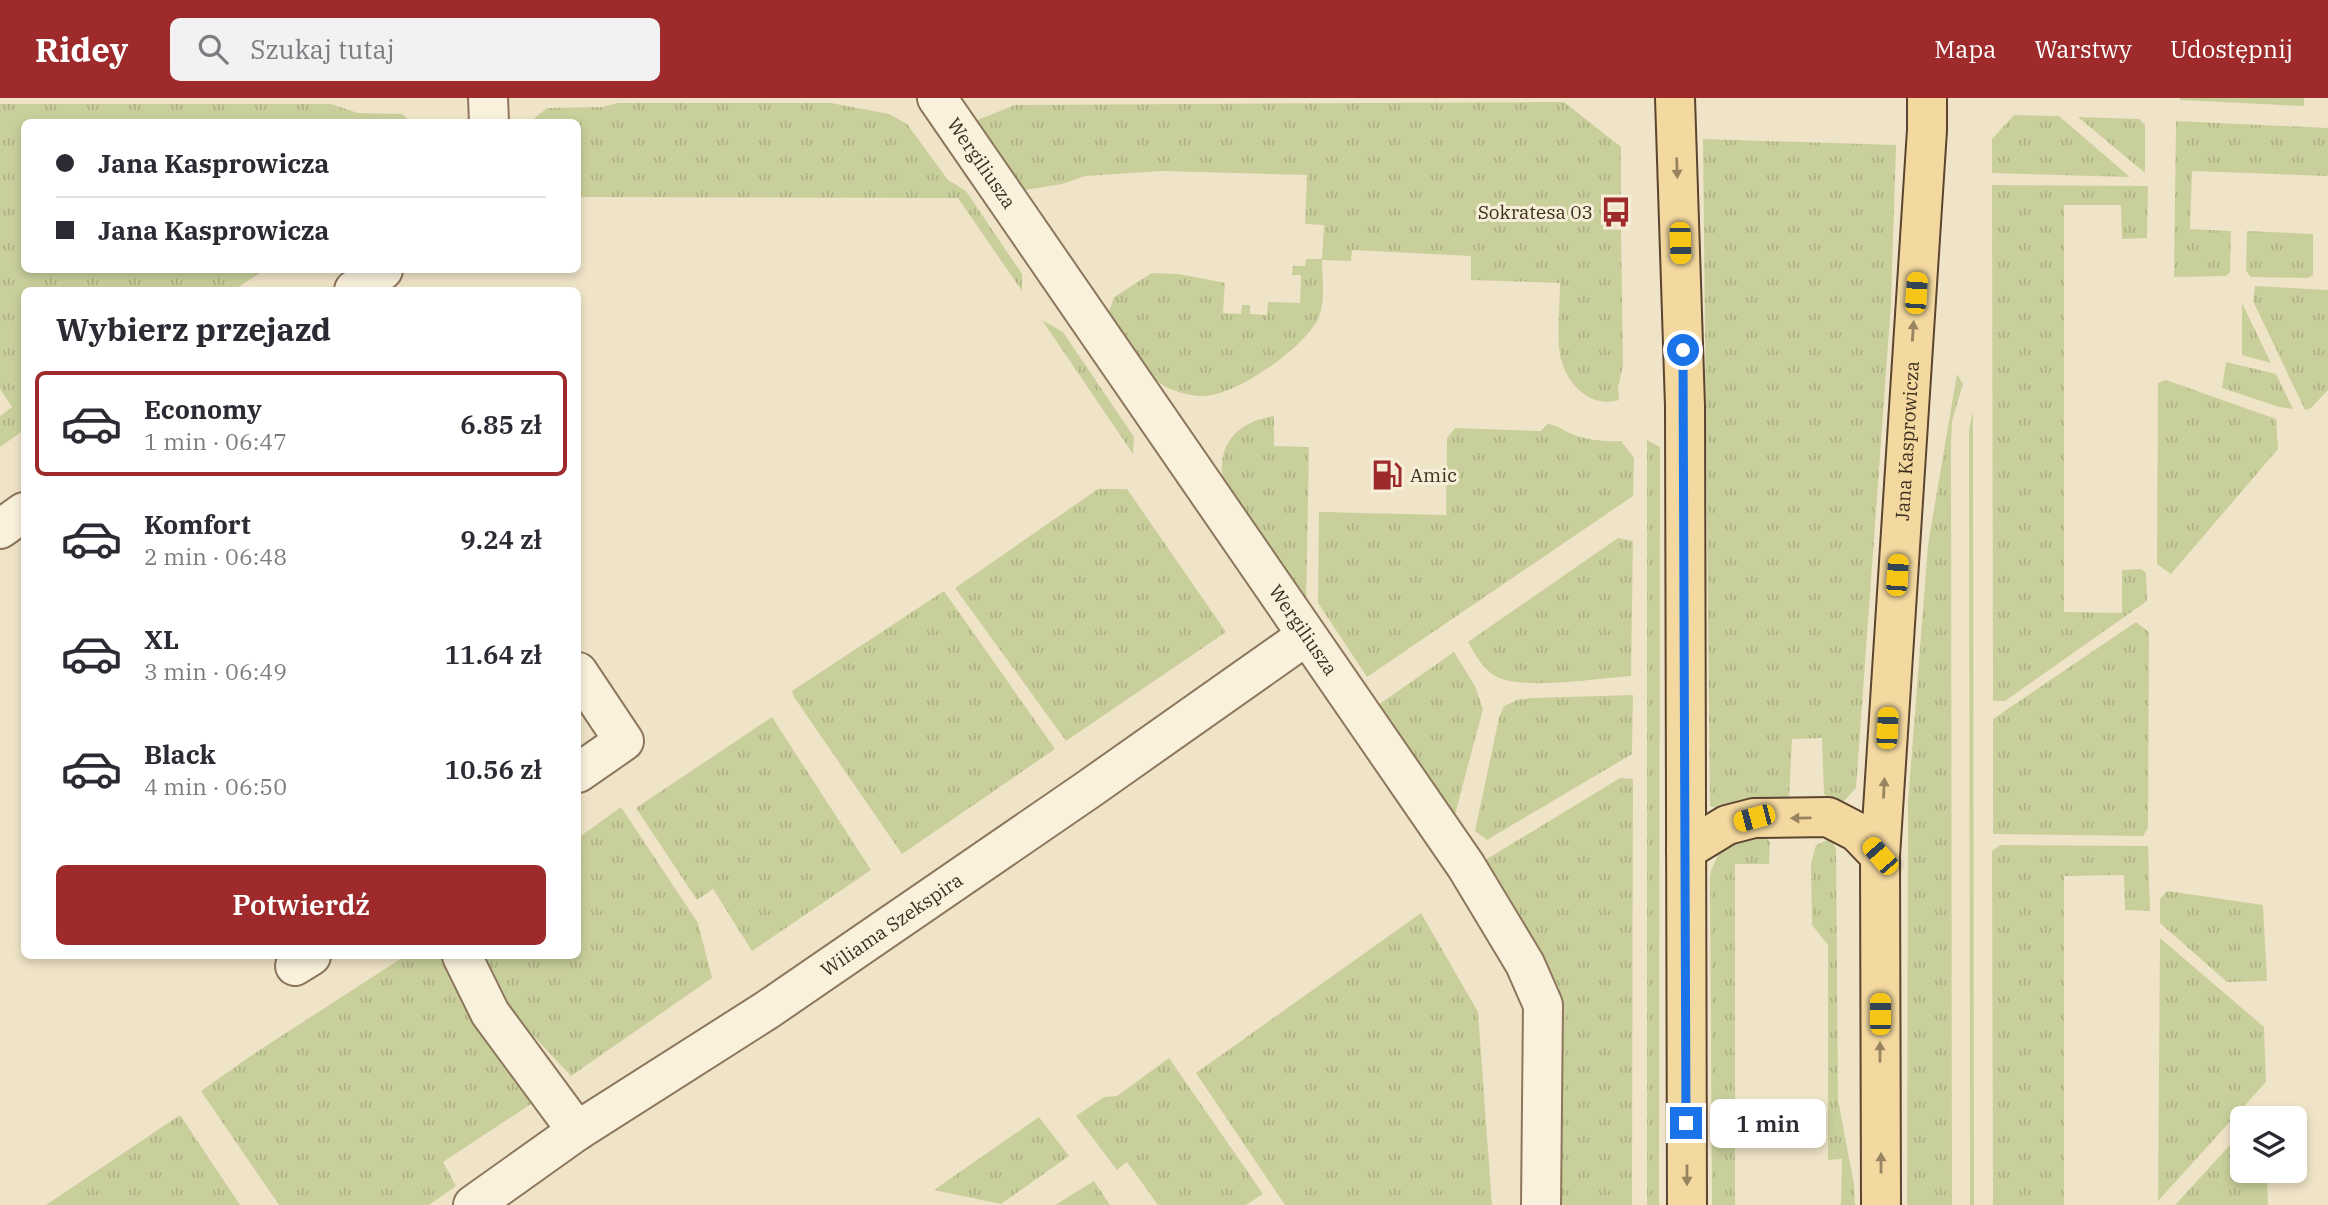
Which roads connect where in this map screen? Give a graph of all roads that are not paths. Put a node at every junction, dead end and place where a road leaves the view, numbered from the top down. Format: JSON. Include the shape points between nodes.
{"nodes":[{"id":1,"x":488,"y":98,"type":"edge"},
{"id":2,"x":937,"y":98,"type":"edge"},
{"id":3,"x":1675,"y":98,"type":"edge"},
{"id":4,"x":1927,"y":98,"type":"edge"},
{"id":5,"x":489,"y":119,"type":"edge"},
{"id":6,"x":379,"y":273,"type":"edge"},
{"id":7,"x":358,"y":287,"type":"edge"},
{"id":8,"x":21,"y":514,"type":"edge"},
{"id":9,"x":0,"y":529,"type":"edge"},
{"id":10,"x":1306,"y":636,"type":"junction"},
{"id":11,"x":581,"y":676,"type":"edge"},
{"id":12,"x":581,"y":771,"type":"edge"},
{"id":13,"x":1686,"y":850,"type":"junction"},
{"id":14,"x":1880,"y":856,"type":"junction"},
{"id":15,"x":463,"y":959,"type":"edge"},
{"id":16,"x":577,"y":1131,"type":"junction"},
{"id":17,"x":473,"y":1205,"type":"edge"},
{"id":18,"x":1541,"y":1205,"type":"edge"},
{"id":19,"x":1687,"y":1205,"type":"edge"},
{"id":20,"x":1881,"y":1205,"type":"edge"}],
"edges":[{"from":1,"to":5,"type":"street"},
{"from":2,"to":10,"type":"street","name":"Wergiliusza"},
{"from":3,"to":13,"type":"main road","one_way":true,"via":[[1685,406]]},
{"from":14,"to":4,"type":"main road","name":"Jana Kasprowicza","one_way":true},
{"from":6,"to":7,"type":"street"},
{"from":8,"to":9,"type":"street"},
{"from":10,"to":16,"type":"street","name":"Wiliama Szekspira","via":[[778,1002]]},
{"from":10,"to":18,"type":"street","name":"Wergiliusza","via":[[1466,866],[1543,1005]]},
{"from":11,"to":12,"type":"street","via":[[624,741]]},
{"from":14,"to":13,"type":"main road","one_way":true,"via":[[1857,832],[1828,817],[1754,818],[1727,825]]},
{"from":13,"to":19,"type":"main road","one_way":true},
{"from":20,"to":14,"type":"main road","name":"Jana Kasprowicza","one_way":true},
{"from":15,"to":16,"type":"street","via":[[490,1013]]},
{"from":16,"to":17,"type":"street","name":"Wiliama Szekspira"}]}
